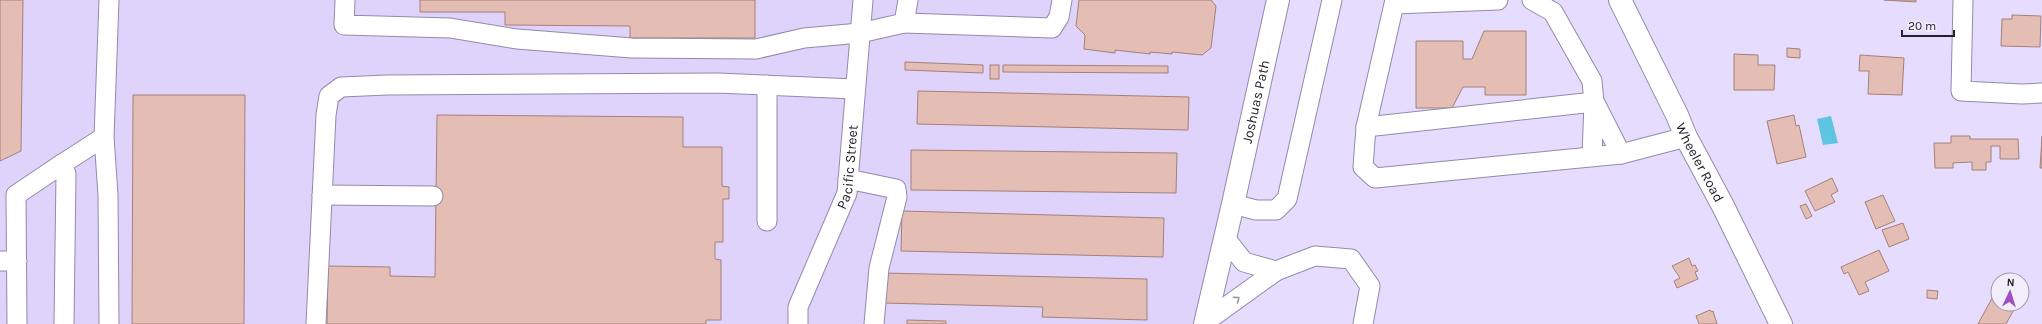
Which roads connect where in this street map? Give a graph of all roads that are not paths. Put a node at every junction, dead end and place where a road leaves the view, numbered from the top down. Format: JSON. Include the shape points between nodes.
{"nodes":[{"id":1,"x":109,"y":0,"type":"edge"},
{"id":2,"x":345,"y":0,"type":"edge"},
{"id":3,"x":863,"y":0,"type":"edge"},
{"id":4,"x":908,"y":0,"type":"edge"},
{"id":5,"x":1062,"y":0,"type":"edge"},
{"id":6,"x":1278,"y":0,"type":"edge"},
{"id":7,"x":1332,"y":0,"type":"edge"},
{"id":8,"x":1498,"y":0,"type":"edge"},
{"id":9,"x":1532,"y":0,"type":"edge"},
{"id":10,"x":1620,"y":0,"type":"edge"},
{"id":11,"x":1963,"y":0,"type":"edge"},
{"id":12,"x":904,"y":23,"type":"junction"},
{"id":13,"x":860,"y":33,"type":"junction"},
{"id":14,"x":767,"y":85,"type":"junction"},
{"id":15,"x":855,"y":89,"type":"junction"},
{"id":16,"x":2042,"y":93,"type":"edge"},
{"id":17,"x":1594,"y":102,"type":"junction"},
{"id":18,"x":1366,"y":127,"type":"junction"},
{"id":19,"x":104,"y":137,"type":"junction"},
{"id":20,"x":1686,"y":137,"type":"junction"},
{"id":21,"x":1621,"y":154,"type":"junction"},
{"id":22,"x":1592,"y":156,"type":"junction"},
{"id":23,"x":62,"y":164,"type":"junction"},
{"id":24,"x":848,"y":179,"type":"junction"},
{"id":25,"x":322,"y":195,"type":"junction"},
{"id":26,"x":433,"y":196,"type":"dead end"},
{"id":27,"x":1233,"y":204,"type":"junction"},
{"id":28,"x":767,"y":221,"type":"dead end"},
{"id":29,"x":1225,"y":238,"type":"junction"},
{"id":30,"x":8,"y":261,"type":"edge"},
{"id":31,"x":1276,"y":271,"type":"junction"},
{"id":32,"x":1205,"y":323,"type":"edge"},
{"id":33,"x":17,"y":324,"type":"edge"},
{"id":34,"x":64,"y":324,"type":"edge"},
{"id":35,"x":109,"y":324,"type":"edge"},
{"id":36,"x":316,"y":324,"type":"edge"},
{"id":37,"x":798,"y":324,"type":"edge"},
{"id":38,"x":874,"y":324,"type":"edge"},
{"id":39,"x":1363,"y":324,"type":"edge"},
{"id":40,"x":1781,"y":324,"type":"edge"}],
"edges":[{"from":1,"to":19,"type":"street"},
{"from":2,"to":13,"type":"street","via":[[344,25],[450,28],[517,39],[632,48],[756,49],[804,38]]},
{"from":3,"to":13,"type":"street","name":"Pacific Street"},
{"from":4,"to":12,"type":"street"},
{"from":5,"to":12,"type":"street","via":[[1059,18],[1052,28]]},
{"from":6,"to":27,"type":"main road","name":"Joshuas Path"},
{"from":7,"to":27,"type":"street","via":[[1287,199],[1276,210],[1256,210]]},
{"from":8,"to":18,"type":"street","via":[[1394,4]]},
{"from":9,"to":17,"type":"street","via":[[1553,12],[1592,81]]},
{"from":10,"to":20,"type":"main road","name":"Wheeler Road"},
{"from":11,"to":16,"type":"street","via":[[1961,92]]},
{"from":12,"to":13,"type":"street"},
{"from":13,"to":15,"type":"street","name":"Pacific Street"},
{"from":14,"to":15,"type":"street"},
{"from":14,"to":25,"type":"street","via":[[694,83],[341,87],[329,96]]},
{"from":14,"to":28,"type":"street"},
{"from":15,"to":24,"type":"street","name":"Pacific Street"},
{"from":17,"to":18,"type":"street"},
{"from":17,"to":21,"type":"street"},
{"from":17,"to":22,"type":"street"},
{"from":18,"to":22,"type":"street","via":[[1363,167],[1375,178]]},
{"from":19,"to":23,"type":"street"},
{"from":19,"to":35,"type":"street","via":[[108,195]]},
{"from":20,"to":21,"type":"street"},
{"from":20,"to":40,"type":"main road","name":"Wheeler Road"},
{"from":21,"to":22,"type":"street"},
{"from":23,"to":30,"type":"street","via":[[16,195]]},
{"from":23,"to":34,"type":"street","via":[[66,174]]},
{"from":24,"to":37,"type":"street","name":"Pacific Street","via":[[847,193],[798,307]]},
{"from":24,"to":38,"type":"street","via":[[896,189],[897,197],[879,268]]},
{"from":25,"to":26,"type":"street"},
{"from":25,"to":36,"type":"street"},
{"from":27,"to":29,"type":"main road","name":"Joshuas Path"},
{"from":29,"to":31,"type":"street","via":[[1244,262]]},
{"from":29,"to":32,"type":"main road","name":"Joshuas Path"},
{"from":30,"to":33,"type":"street"},
{"from":32,"to":31,"type":"street","one_way":true},
{"from":31,"to":39,"type":"street","via":[[1315,256],[1351,259],[1370,286]]}]}
